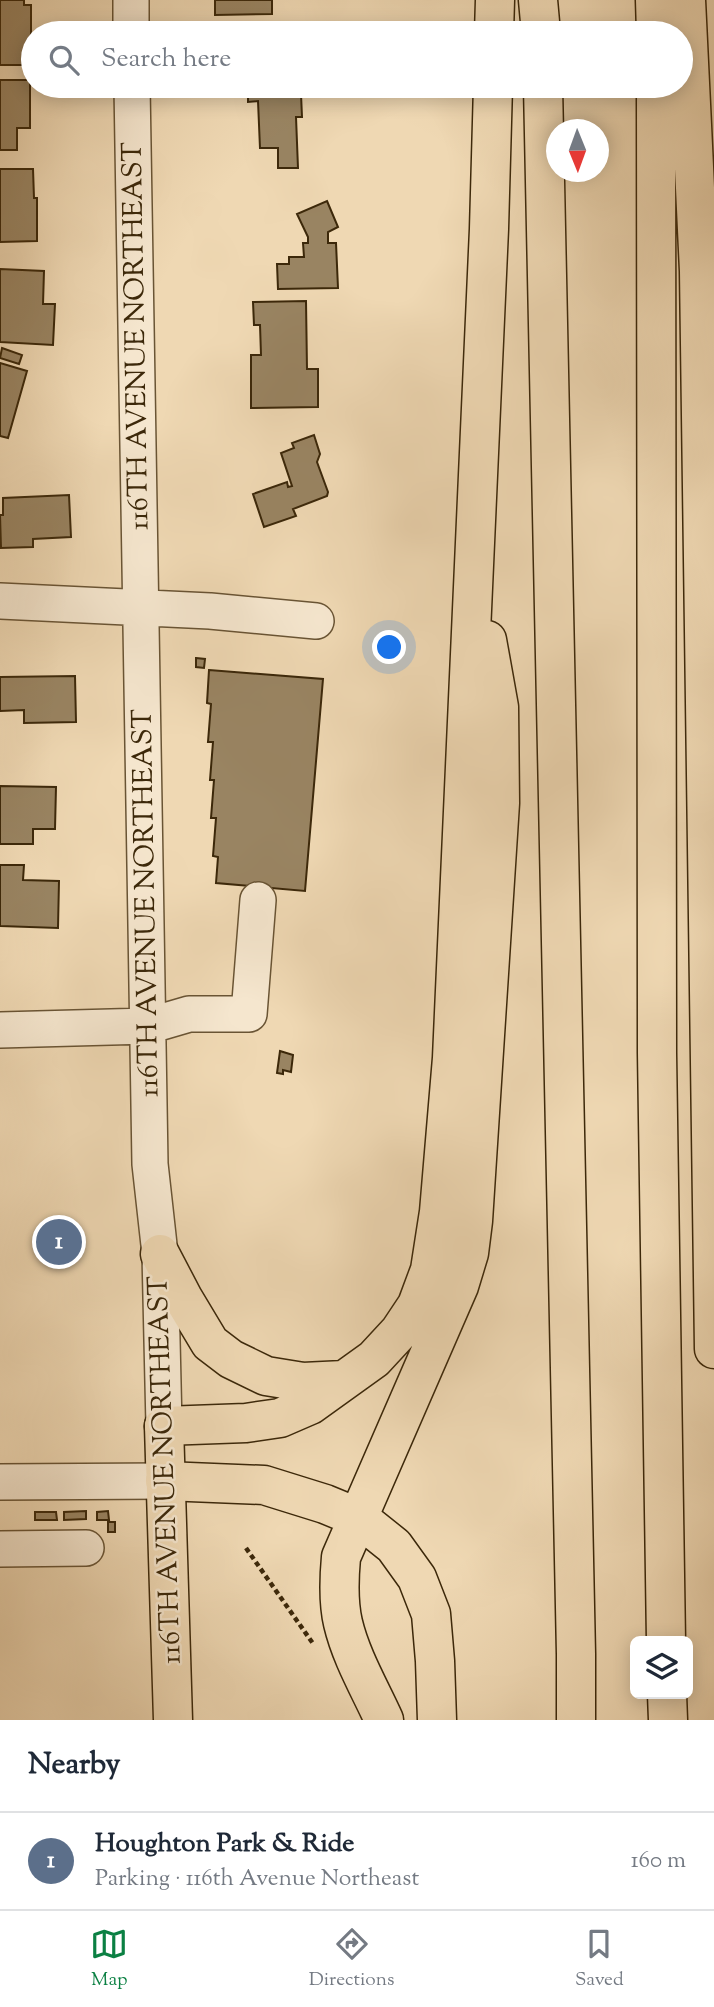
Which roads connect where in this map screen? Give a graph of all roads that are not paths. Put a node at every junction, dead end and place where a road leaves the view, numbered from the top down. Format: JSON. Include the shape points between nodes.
{"nodes":[{"id":1,"x":131,"y":0,"type":"edge"},
{"id":2,"x":495,"y":0,"type":"edge"},
{"id":3,"x":538,"y":0,"type":"edge"},
{"id":4,"x":655,"y":0,"type":"edge"},
{"id":5,"x":686,"y":0,"type":"edge"},
{"id":6,"x":131,"y":21,"type":"edge"},
{"id":7,"x":494,"y":21,"type":"edge"},
{"id":8,"x":540,"y":21,"type":"edge"},
{"id":9,"x":656,"y":21,"type":"edge"},
{"id":10,"x":687,"y":21,"type":"edge"},
{"id":11,"x":132,"y":98,"type":"edge"},
{"id":12,"x":493,"y":98,"type":"edge"},
{"id":13,"x":543,"y":98,"type":"edge"},
{"id":14,"x":656,"y":98,"type":"edge"},
{"id":15,"x":691,"y":98,"type":"edge"},
{"id":16,"x":699,"y":271,"type":"junction"},
{"id":17,"x":714,"y":421,"type":"edge"},
{"id":18,"x":474,"y":572,"type":"junction"},
{"id":19,"x":0,"y":601,"type":"edge"},
{"id":20,"x":142,"y":608,"type":"junction"},
{"id":21,"x":316,"y":621,"type":"dead end"},
{"id":22,"x":258,"y":900,"type":"dead end"},
{"id":23,"x":148,"y":1026,"type":"junction"},
{"id":24,"x":0,"y":1030,"type":"edge"},
{"id":25,"x":160,"y":1254,"type":"junction"},
{"id":26,"x":714,"y":1349,"type":"edge"},
{"id":27,"x":344,"y":1380,"type":"junction"},
{"id":28,"x":164,"y":1426,"type":"junction"},
{"id":29,"x":165,"y":1481,"type":"junction"},
{"id":30,"x":0,"y":1482,"type":"edge"},
{"id":31,"x":359,"y":1518,"type":"junction"},
{"id":32,"x":86,"y":1548,"type":"dead end"},
{"id":33,"x":0,"y":1549,"type":"edge"},
{"id":34,"x":666,"y":1636,"type":"edge"},
{"id":35,"x":667,"y":1699,"type":"edge"},
{"id":36,"x":173,"y":1720,"type":"edge"},
{"id":37,"x":384,"y":1720,"type":"edge"},
{"id":38,"x":437,"y":1720,"type":"edge"},
{"id":39,"x":576,"y":1720,"type":"edge"},
{"id":40,"x":668,"y":1720,"type":"edge"}],
"edges":[{"from":1,"to":6,"type":"street"},
{"from":2,"to":7,"type":"main road"},
{"from":3,"to":8,"type":"main road"},
{"from":4,"to":9,"type":"main road"},
{"from":5,"to":10,"type":"main road"},
{"from":11,"to":20,"type":"street","name":"116TH AVENUE NORTHEAST"},
{"from":12,"to":18,"type":"main road"},
{"from":13,"to":39,"type":"main road"},
{"from":14,"to":34,"type":"main road","via":[[657,1053]]},
{"from":15,"to":16,"type":"main road"},
{"from":16,"to":17,"type":"main road"},
{"from":16,"to":26,"type":"main road"},
{"from":18,"to":27,"type":"main road","via":[[452,1058],[432,1258],[417,1305],[399,1332],[374,1359]]},
{"from":18,"to":31,"type":"main road","via":[[499,707],[500,803],[473,1221],[459,1286]]},
{"from":19,"to":20,"type":"street"},
{"from":20,"to":21,"type":"street"},
{"from":20,"to":23,"type":"street","name":"116TH AVENUE NORTHEAST"},
{"from":22,"to":23,"type":"street","via":[[248,1014],[190,1014]]},
{"from":23,"to":24,"type":"street"},
{"from":23,"to":25,"type":"street","name":"116TH AVENUE NORTHEAST","via":[[150,1164]]},
{"from":25,"to":27,"type":"main road","via":[[210,1343],[232,1359],[266,1376],[303,1382]]},
{"from":25,"to":28,"type":"street","name":"116TH AVENUE NORTHEAST"},
{"from":27,"to":28,"type":"main road","via":[[310,1405],[280,1418]]},
{"from":28,"to":29,"type":"main road","name":"116TH AVENUE NORTHEAST"},
{"from":29,"to":30,"type":"street"},
{"from":29,"to":31,"type":"main road","via":[[264,1485]]},
{"from":29,"to":36,"type":"main road","name":"116TH AVENUE NORTHEAST"},
{"from":31,"to":37,"type":"main road","via":[[341,1557],[341,1610],[351,1646]]},
{"from":31,"to":38,"type":"main road","via":[[394,1546],[417,1578],[431,1614]]},
{"from":32,"to":33,"type":"street"},
{"from":35,"to":40,"type":"main road"}]}
